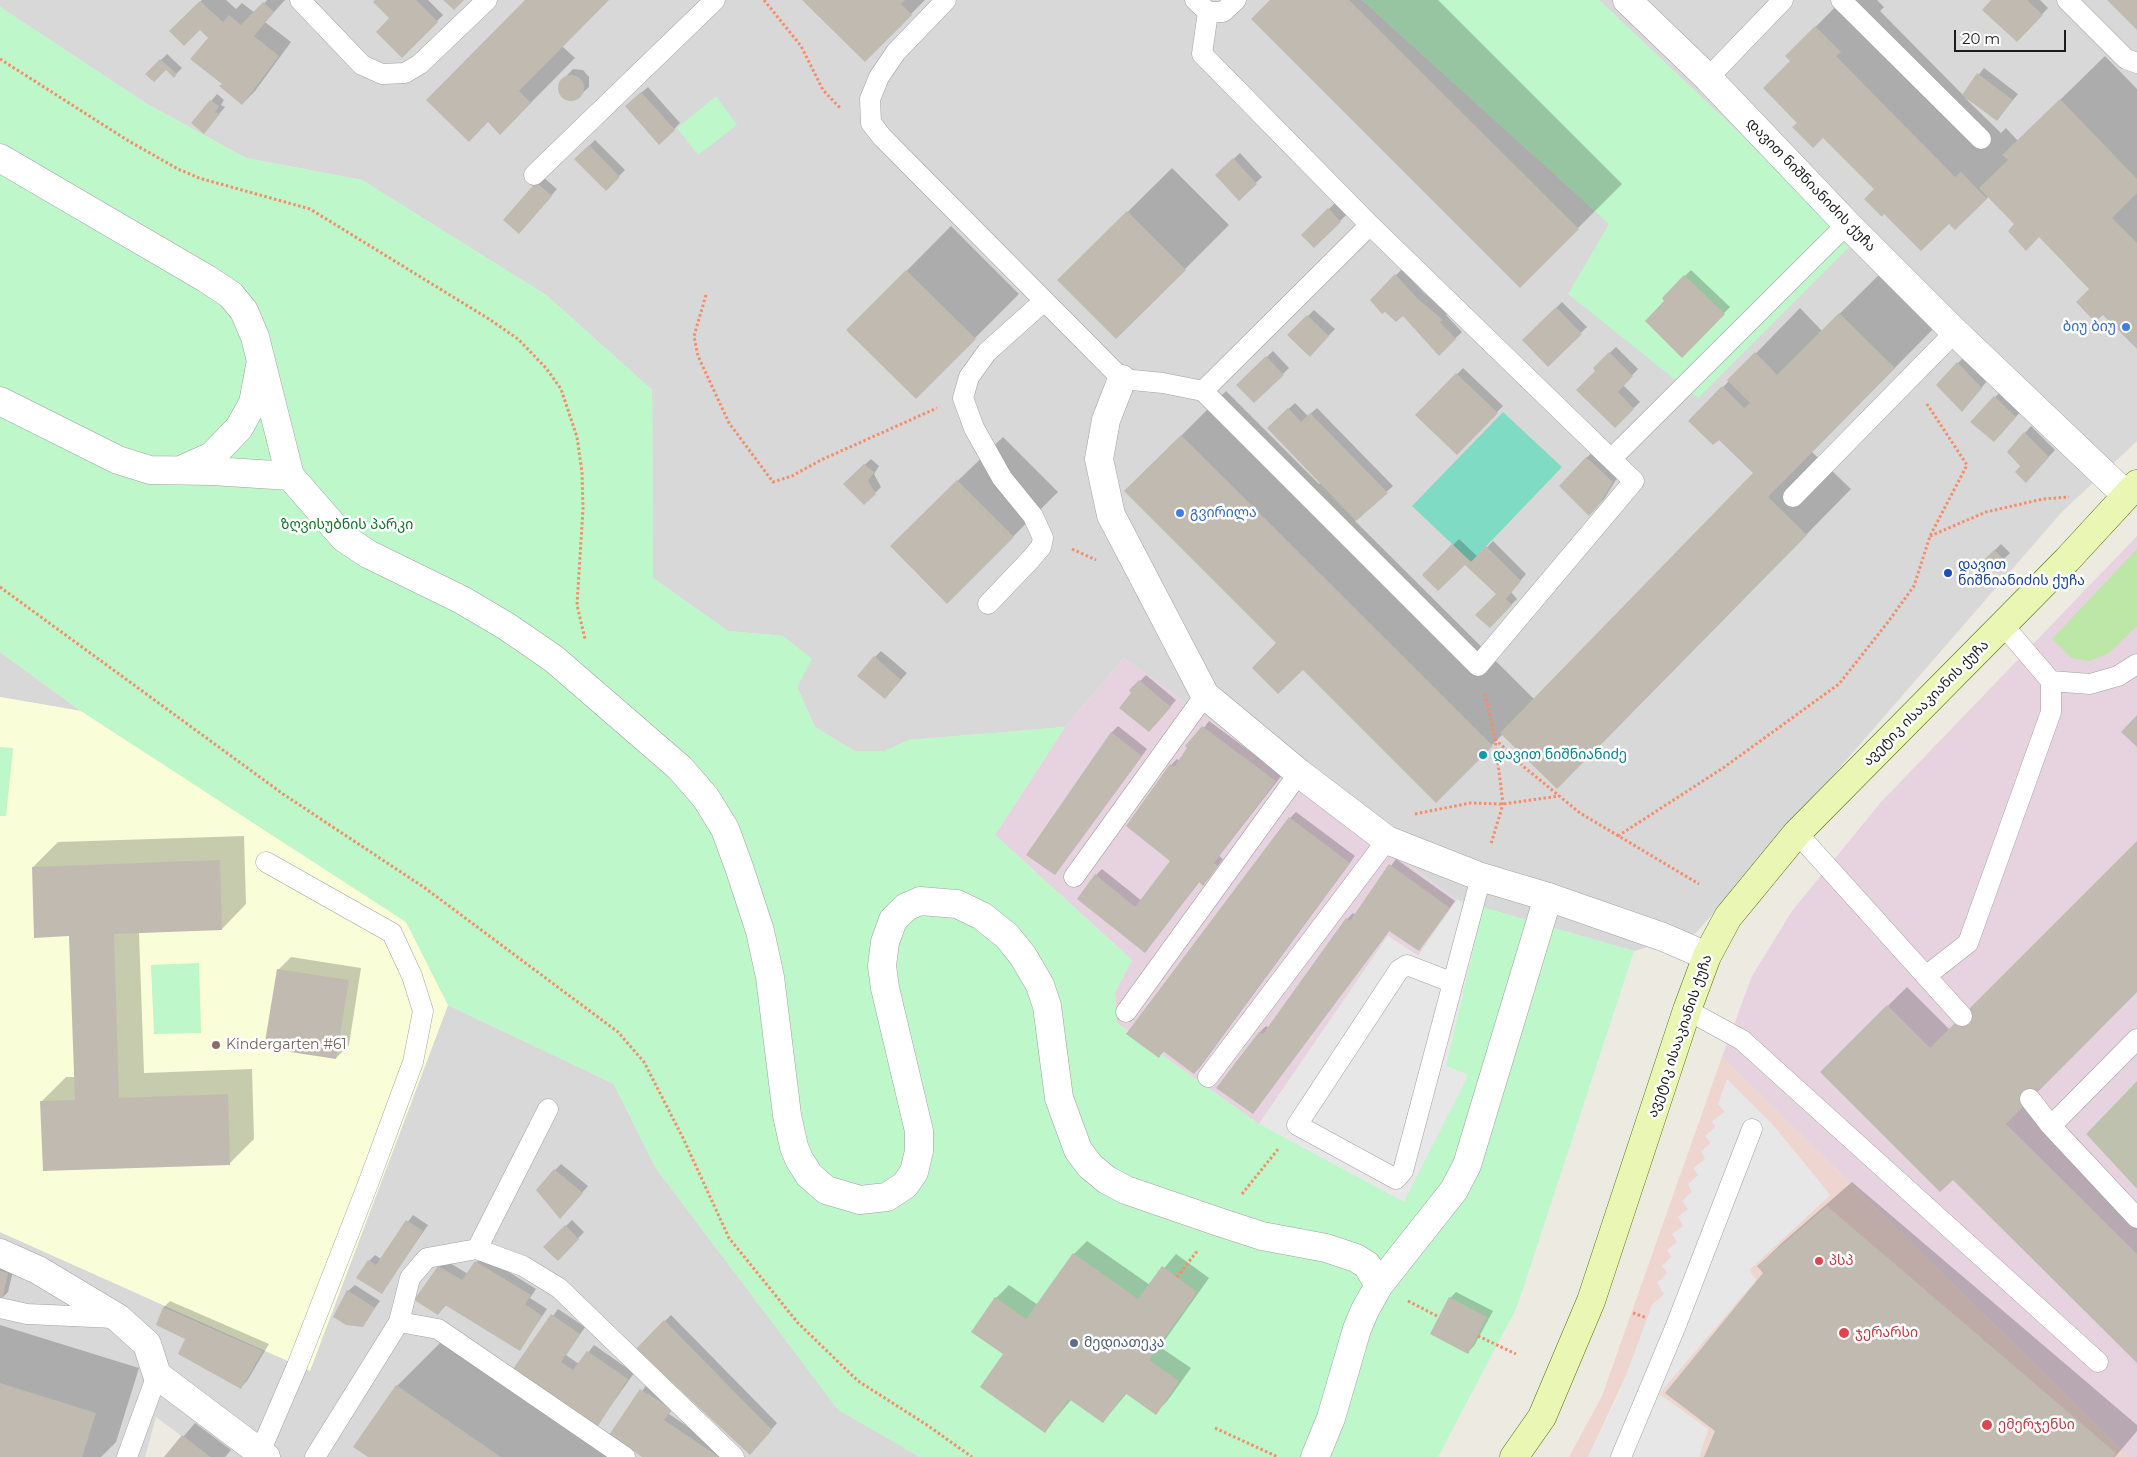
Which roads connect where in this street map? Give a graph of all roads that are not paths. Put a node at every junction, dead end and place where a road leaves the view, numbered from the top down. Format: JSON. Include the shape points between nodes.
{"nodes":[{"id":1,"x":300,"y":0,"type":"edge"},
{"id":2,"x":486,"y":0,"type":"edge"},
{"id":3,"x":715,"y":0,"type":"edge"},
{"id":4,"x":946,"y":0,"type":"edge"},
{"id":5,"x":1236,"y":0,"type":"edge"},
{"id":6,"x":1627,"y":0,"type":"edge"},
{"id":7,"x":1783,"y":0,"type":"edge"},
{"id":8,"x":1840,"y":0,"type":"edge"},
{"id":9,"x":2067,"y":0,"type":"edge"},
{"id":10,"x":1201,"y":6,"type":"edge"},
{"id":11,"x":2137,"y":63,"type":"edge"},
{"id":12,"x":1708,"y":78,"type":"junction"},
{"id":13,"x":1981,"y":138,"type":"dead end"},
{"id":14,"x":0,"y":158,"type":"edge"},
{"id":15,"x":534,"y":175,"type":"dead end"},
{"id":16,"x":1847,"y":224,"type":"junction"},
{"id":17,"x":1370,"y":225,"type":"junction"},
{"id":18,"x":1044,"y":301,"type":"junction"},
{"id":19,"x":1955,"y":332,"type":"junction"},
{"id":20,"x":261,"y":358,"type":"junction"},
{"id":21,"x":1122,"y":379,"type":"junction"},
{"id":22,"x":1203,"y":391,"type":"junction"},
{"id":23,"x":0,"y":401,"type":"edge"},
{"id":24,"x":1611,"y":459,"type":"junction"},
{"id":25,"x":177,"y":471,"type":"junction"},
{"id":26,"x":290,"y":476,"type":"junction"},
{"id":27,"x":2131,"y":489,"type":"edge"},
{"id":28,"x":1793,"y":497,"type":"dead end"},
{"id":29,"x":988,"y":604,"type":"dead end"},
{"id":30,"x":2003,"y":625,"type":"junction"},
{"id":31,"x":2137,"y":664,"type":"edge"},
{"id":32,"x":2051,"y":681,"type":"junction"},
{"id":33,"x":1205,"y":695,"type":"junction"},
{"id":34,"x":1299,"y":773,"type":"junction"},
{"id":35,"x":1797,"y":833,"type":"junction"},
{"id":36,"x":1387,"y":840,"type":"junction"},
{"id":37,"x":266,"y":862,"type":"dead end"},
{"id":38,"x":1074,"y":877,"type":"dead end"},
{"id":39,"x":1481,"y":877,"type":"junction"},
{"id":40,"x":1548,"y":897,"type":"junction"},
{"id":41,"x":1707,"y":956,"type":"junction"},
{"id":42,"x":1926,"y":976,"type":"junction"},
{"id":43,"x":1451,"y":982,"type":"junction"},
{"id":44,"x":1687,"y":1010,"type":"junction"},
{"id":45,"x":1126,"y":1012,"type":"dead end"},
{"id":46,"x":1962,"y":1016,"type":"dead end"},
{"id":47,"x":2137,"y":1038,"type":"edge"},
{"id":48,"x":1208,"y":1078,"type":"dead end"},
{"id":49,"x":2030,"y":1100,"type":"dead end"},
{"id":50,"x":548,"y":1109,"type":"dead end"},
{"id":51,"x":2051,"y":1126,"type":"junction"},
{"id":52,"x":1752,"y":1129,"type":"dead end"},
{"id":53,"x":2137,"y":1218,"type":"edge"},
{"id":54,"x":477,"y":1249,"type":"junction"},
{"id":55,"x":0,"y":1253,"type":"edge"},
{"id":56,"x":1379,"y":1285,"type":"junction"},
{"id":57,"x":0,"y":1308,"type":"edge"},
{"id":58,"x":118,"y":1318,"type":"junction"},
{"id":59,"x":399,"y":1322,"type":"junction"},
{"id":60,"x":2098,"y":1362,"type":"dead end"},
{"id":61,"x":157,"y":1375,"type":"junction"},
{"id":62,"x":263,"y":1455,"type":"edge"},
{"id":63,"x":127,"y":1457,"type":"edge"},
{"id":64,"x":315,"y":1457,"type":"edge"},
{"id":65,"x":625,"y":1457,"type":"edge"},
{"id":66,"x":734,"y":1457,"type":"edge"},
{"id":67,"x":1315,"y":1457,"type":"edge"},
{"id":68,"x":1514,"y":1457,"type":"edge"},
{"id":69,"x":1622,"y":1457,"type":"edge"}],
"edges":[{"from":1,"to":2,"type":"lane","via":[[362,65],[382,74],[405,73],[420,64]]},
{"from":3,"to":15,"type":"lane"},
{"from":4,"to":18,"type":"lane","via":[[896,52],[879,77],[870,99],[871,123]]},
{"from":5,"to":10,"type":"lane","via":[[1223,12]]},
{"from":6,"to":12,"type":"street","name":"დავით ნიშნიანიძის ქუჩა"},
{"from":7,"to":12,"type":"lane"},
{"from":8,"to":13,"type":"lane"},
{"from":9,"to":11,"type":"lane","via":[[2126,59]]},
{"from":10,"to":17,"type":"lane","via":[[1202,54]]},
{"from":12,"to":16,"type":"street","name":"დავით ნიშნიანიძის ქუჩა"},
{"from":14,"to":20,"type":"street","via":[[231,295],[244,311]]},
{"from":16,"to":19,"type":"street","name":"დავით ნიშნიანიძის ქუჩა"},
{"from":16,"to":24,"type":"lane"},
{"from":17,"to":22,"type":"lane"},
{"from":17,"to":24,"type":"lane"},
{"from":18,"to":21,"type":"lane"},
{"from":18,"to":29,"type":"lane","via":[[988,352],[969,377],[963,398],[974,428],[1002,478],[1033,516],[1043,538],[1030,560]]},
{"from":19,"to":27,"type":"street","name":"დავით ნიშნიანიძის ქუჩა"},
{"from":19,"to":28,"type":"lane"},
{"from":20,"to":25,"type":"street","via":[[253,403],[239,428],[212,456]]},
{"from":20,"to":26,"type":"street"},
{"from":21,"to":22,"type":"lane"},
{"from":21,"to":33,"type":"street","via":[[1106,420],[1099,459],[1112,515]]},
{"from":22,"to":24,"type":"lane","via":[[1478,666],[1634,481]]},
{"from":23,"to":25,"type":"street","via":[[118,460],[150,470]]},
{"from":25,"to":26,"type":"street","via":[[212,470]]},
{"from":26,"to":56,"type":"street","via":[[344,538],[368,554],[462,600],[554,660],[680,768],[706,798],[725,829],[762,940],[794,1146],[809,1175],[826,1190],[860,1200],[887,1197],[905,1186],[914,1172],[919,1132],[884,988],[884,942],[894,920],[906,907],[920,901],[957,904],[982,916],[1007,936],[1040,985],[1047,1006],[1059,1098],[1078,1150],[1090,1166],[1126,1190],[1262,1236],[1326,1248],[1356,1258],[1367,1265]]},
{"from":27,"to":30,"type":"main road","name":"ავეტიკ ისააკიანის ქუჩა"},
{"from":30,"to":32,"type":"lane"},
{"from":30,"to":35,"type":"main road","name":"ავეტიკ ისააკიანის ქუჩა"},
{"from":31,"to":32,"type":"lane","via":[[2118,676],[2090,684]]},
{"from":32,"to":42,"type":"lane","via":[[2051,712],[1968,943]]},
{"from":33,"to":34,"type":"street"},
{"from":33,"to":38,"type":"lane"},
{"from":34,"to":36,"type":"street"},
{"from":34,"to":45,"type":"lane"},
{"from":35,"to":41,"type":"main road","name":"ავეტიკ ისააკიანის ქუჩა","via":[[1728,917]]},
{"from":35,"to":42,"type":"lane"},
{"from":36,"to":39,"type":"street"},
{"from":36,"to":48,"type":"lane"},
{"from":37,"to":62,"type":"lane","via":[[392,933],[412,976],[423,1011],[413,1062]]},
{"from":39,"to":40,"type":"street"},
{"from":39,"to":43,"type":"lane"},
{"from":40,"to":41,"type":"street","via":[[1663,937]]},
{"from":40,"to":56,"type":"street","via":[[1467,1165],[1454,1190]]},
{"from":41,"to":44,"type":"main road","name":"ავეტიკ ისააკიანის ქუჩა"},
{"from":42,"to":46,"type":"lane"},
{"from":43,"to":43,"type":"lane","via":[[1407,965],[1399,970],[1297,1125],[1396,1178],[1403,1171]]},
{"from":44,"to":60,"type":"lane","via":[[1742,1040]]},
{"from":44,"to":68,"type":"main road","name":"ავეტიკ ისააკიანის ქუჩა","via":[[1591,1301],[1542,1417]]},
{"from":47,"to":51,"type":"lane"},
{"from":49,"to":51,"type":"lane"},
{"from":50,"to":54,"type":"lane"},
{"from":51,"to":53,"type":"lane"},
{"from":52,"to":69,"type":"lane"},
{"from":54,"to":59,"type":"lane","via":[[427,1258],[410,1278]]},
{"from":54,"to":66,"type":"lane","via":[[523,1266],[559,1288]]},
{"from":55,"to":58,"type":"street","via":[[38,1270]]},
{"from":56,"to":67,"type":"street","via":[[1357,1329],[1331,1418]]},
{"from":57,"to":58,"type":"lane","via":[[27,1314]]},
{"from":58,"to":61,"type":"street","via":[[147,1344]]},
{"from":59,"to":64,"type":"lane"},
{"from":59,"to":65,"type":"lane","via":[[438,1329]]},
{"from":61,"to":62,"type":"street"},
{"from":61,"to":63,"type":"lane"}]}
